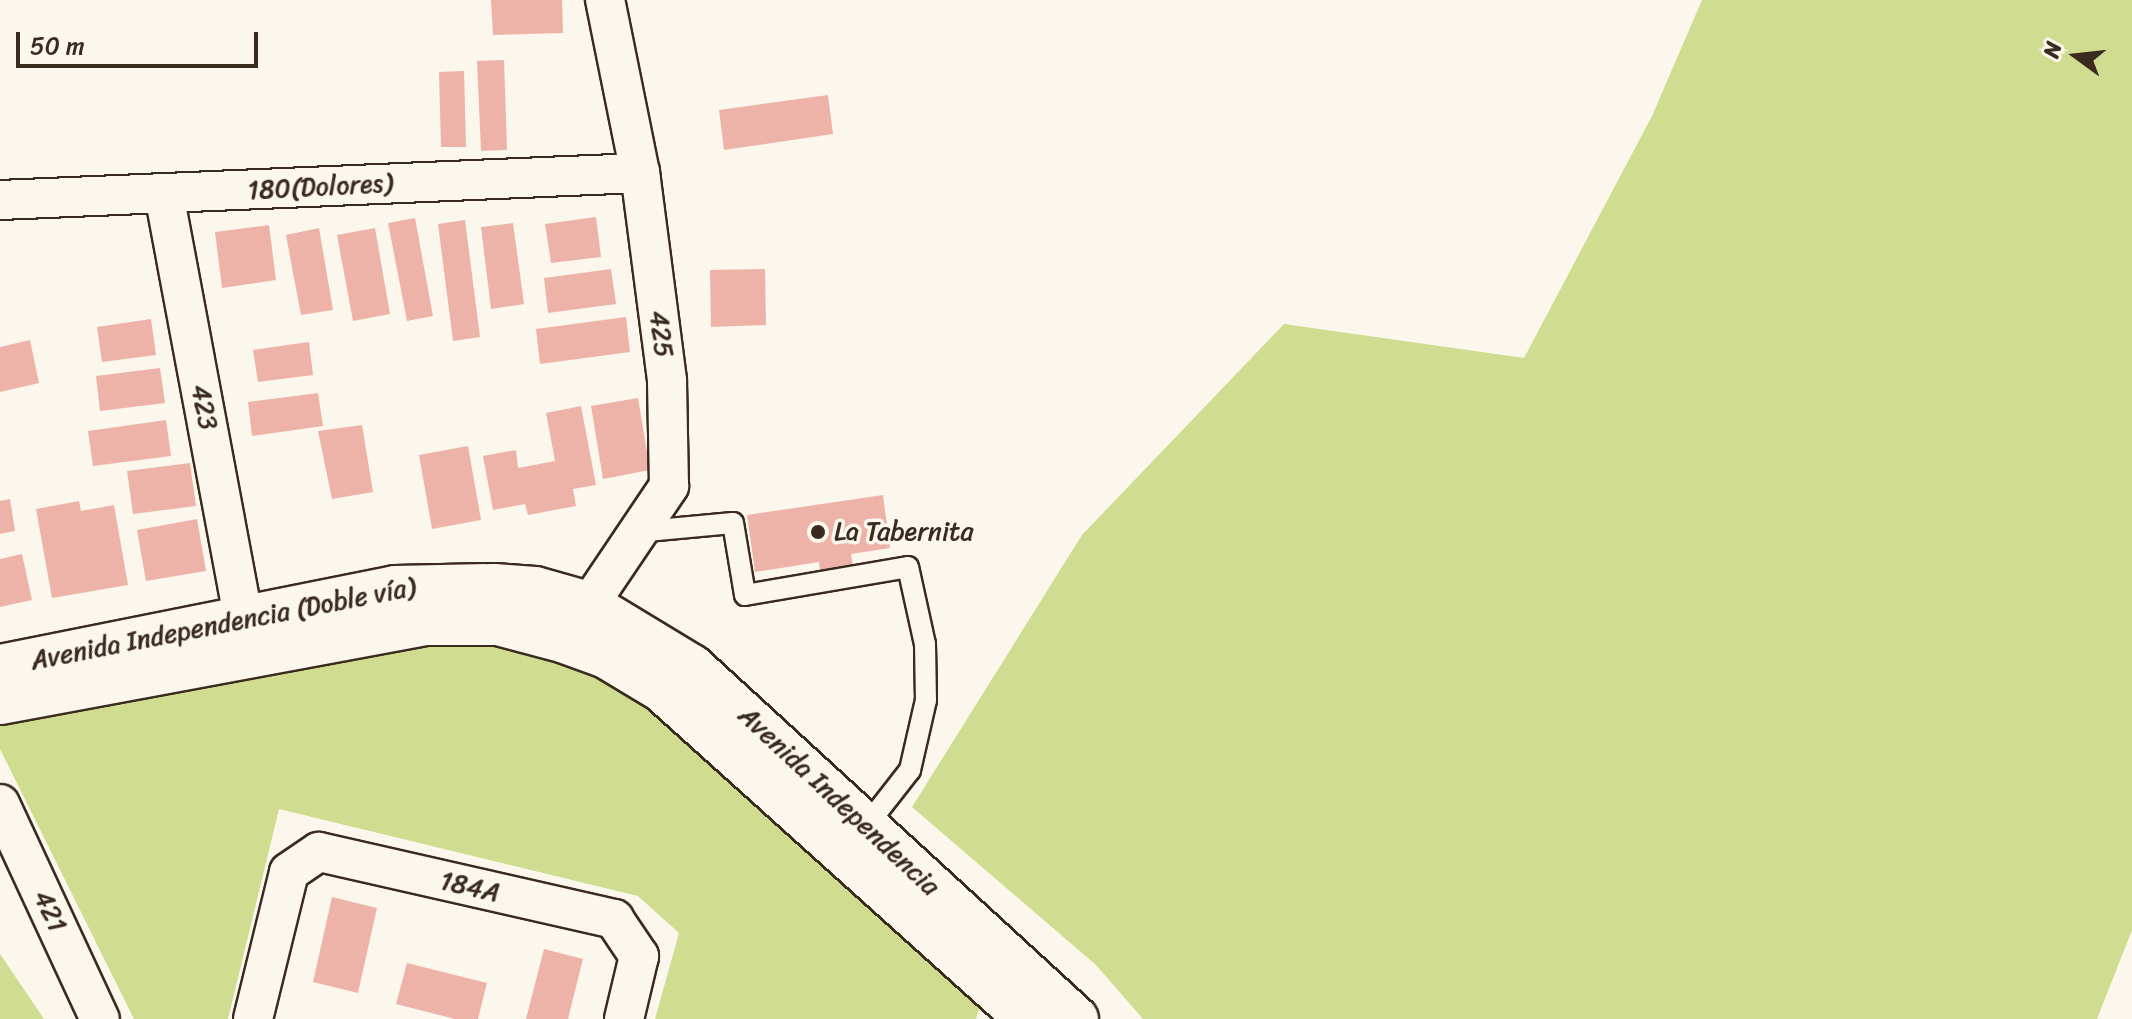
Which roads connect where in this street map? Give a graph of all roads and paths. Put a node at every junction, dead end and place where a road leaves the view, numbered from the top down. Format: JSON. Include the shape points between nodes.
{"nodes":[{"id":1,"x":605,"y":0,"type":"edge"},
{"id":2,"x":640,"y":173,"type":"junction"},
{"id":3,"x":164,"y":194,"type":"junction"},
{"id":4,"x":0,"y":200,"type":"edge"},
{"id":5,"x":636,"y":532,"type":"junction"},
{"id":6,"x":588,"y":604,"type":"junction"},
{"id":7,"x":244,"y":620,"type":"junction"},
{"id":8,"x":565,"y":641,"type":"junction"},
{"id":9,"x":0,"y":667,"type":"edge"},
{"id":10,"x":0,"y":702,"type":"edge"},
{"id":11,"x":0,"y":804,"type":"edge"},
{"id":12,"x":867,"y":825,"type":"junction"},
{"id":13,"x":1029,"y":1011,"type":"edge"},
{"id":14,"x":100,"y":1019,"type":"edge"},
{"id":15,"x":253,"y":1019,"type":"edge"},
{"id":16,"x":624,"y":1019,"type":"edge"},
{"id":17,"x":1076,"y":1019,"type":"edge"}],
"edges":[{"from":1,"to":2,"type":"street","name":"425"},
{"from":2,"to":3,"type":"street","name":"180(Dolores)"},
{"from":2,"to":5,"type":"street","name":"425","via":[[667,380],[669,486]]},
{"from":3,"to":4,"type":"street","name":"180(Dolores)"},
{"from":3,"to":7,"type":"street","name":"423"},
{"from":5,"to":6,"type":"street","name":"425"},
{"from":5,"to":12,"type":"lane","via":[[733,523],[745,595],[908,567],[925,644],[926,700],[910,770]]},
{"from":6,"to":7,"type":"main road","name":"Avenida Independencia (Doble vía)","via":[[535,589],[443,584],[395,588]]},
{"from":6,"to":8,"type":"street","name":"425"},
{"from":6,"to":12,"type":"main road","name":"Avenida Independencia","via":[[692,667]]},
{"from":7,"to":9,"type":"main road","name":"Avenida Independencia (Doble vía)"},
{"from":8,"to":10,"type":"main road","name":"Avenida Independencia (Doble vía)","via":[[498,623],[428,623]]},
{"from":8,"to":13,"type":"main road","name":"Avenida Independencia","via":[[606,656],[661,689]]},
{"from":11,"to":14,"type":"street","name":"421"},
{"from":12,"to":13,"type":"main road","name":"Avenida Independencia"},
{"from":13,"to":17,"type":"main road","name":"Avenida Independencia"},
{"from":15,"to":16,"type":"street","name":"184A","via":[[289,872],[319,852],[614,919],[639,956]]}]}
